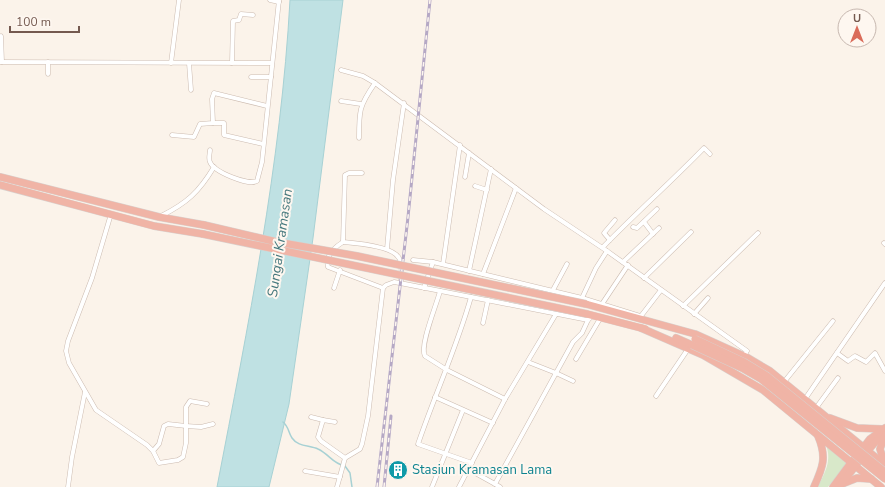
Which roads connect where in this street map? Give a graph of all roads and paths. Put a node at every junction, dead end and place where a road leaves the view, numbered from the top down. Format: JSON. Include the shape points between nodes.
{"nodes":[{"id":1,"x":179,"y":0,"type":"edge"},
{"id":2,"x":270,"y":0,"type":"edge"},
{"id":3,"x":279,"y":1,"type":"edge"},
{"id":4,"x":253,"y":15,"type":"dead end"},
{"id":5,"x":1,"y":36,"type":"edge"},
{"id":6,"x":1,"y":62,"type":"edge"},
{"id":7,"x":48,"y":62,"type":"junction"},
{"id":8,"x":172,"y":63,"type":"junction"},
{"id":9,"x":189,"y":63,"type":"junction"},
{"id":10,"x":232,"y":63,"type":"junction"},
{"id":11,"x":272,"y":63,"type":"junction"},
{"id":12,"x":341,"y":70,"type":"dead end"},
{"id":13,"x":48,"y":74,"type":"dead end"},
{"id":14,"x":251,"y":77,"type":"dead end"},
{"id":15,"x":271,"y":77,"type":"junction"},
{"id":16,"x":375,"y":83,"type":"junction"},
{"id":17,"x":192,"y":90,"type":"dead end"},
{"id":18,"x":341,"y":101,"type":"dead end"},
{"id":19,"x":404,"y":103,"type":"junction"},
{"id":20,"x":361,"y":104,"type":"junction"},
{"id":21,"x":267,"y":106,"type":"junction"},
{"id":22,"x":213,"y":122,"type":"junction"},
{"id":23,"x":172,"y":135,"type":"dead end"},
{"id":24,"x":359,"y":138,"type":"dead end"},
{"id":25,"x":264,"y":144,"type":"junction"},
{"id":26,"x":460,"y":146,"type":"junction"},
{"id":27,"x":210,"y":150,"type":"dead end"},
{"id":28,"x":469,"y":153,"type":"junction"},
{"id":29,"x":710,"y":154,"type":"dead end"},
{"id":30,"x":214,"y":167,"type":"junction"},
{"id":31,"x":491,"y":169,"type":"junction"},
{"id":32,"x":362,"y":173,"type":"dead end"},
{"id":33,"x":0,"y":177,"type":"edge"},
{"id":34,"x":465,"y":178,"type":"dead end"},
{"id":35,"x":0,"y":185,"type":"edge"},
{"id":36,"x":475,"y":186,"type":"dead end"},
{"id":37,"x":516,"y":188,"type":"junction"},
{"id":38,"x":487,"y":190,"type":"junction"},
{"id":39,"x":657,"y":209,"type":"dead end"},
{"id":40,"x":112,"y":214,"type":"junction"},
{"id":41,"x":159,"y":217,"type":"junction"},
{"id":42,"x":615,"y":220,"type":"dead end"},
{"id":43,"x":644,"y":222,"type":"junction"},
{"id":44,"x":633,"y":226,"type":"dead end"},
{"id":45,"x":659,"y":228,"type":"dead end"},
{"id":46,"x":691,"y":232,"type":"dead end"},
{"id":47,"x":758,"y":233,"type":"dead end"},
{"id":48,"x":653,"y":234,"type":"junction"},
{"id":49,"x":610,"y":240,"type":"junction"},
{"id":50,"x":343,"y":242,"type":"junction"},
{"id":51,"x":603,"y":247,"type":"junction"},
{"id":52,"x":387,"y":249,"type":"junction"},
{"id":53,"x":607,"y":250,"type":"junction"},
{"id":54,"x":413,"y":260,"type":"dead end"},
{"id":55,"x":433,"y":262,"type":"junction"},
{"id":56,"x":623,"y":262,"type":"junction"},
{"id":57,"x":443,"y":264,"type":"junction"},
{"id":58,"x":566,"y":264,"type":"dead end"},
{"id":59,"x":628,"y":265,"type":"junction"},
{"id":60,"x":340,"y":270,"type":"junction"},
{"id":61,"x":469,"y":271,"type":"junction"},
{"id":62,"x":483,"y":274,"type":"junction"},
{"id":63,"x":644,"y":278,"type":"junction"},
{"id":64,"x":401,"y":283,"type":"junction"},
{"id":65,"x":885,"y":283,"type":"edge"},
{"id":66,"x":334,"y":288,"type":"dead end"},
{"id":67,"x":383,"y":288,"type":"junction"},
{"id":68,"x":424,"y":288,"type":"junction"},
{"id":69,"x":553,"y":290,"type":"junction"},
{"id":70,"x":661,"y":290,"type":"junction"},
{"id":71,"x":440,"y":291,"type":"junction"},
{"id":72,"x":471,"y":297,"type":"junction"},
{"id":73,"x":708,"y":298,"type":"dead end"},
{"id":74,"x":488,"y":300,"type":"junction"},
{"id":75,"x":584,"y":301,"type":"junction"},
{"id":76,"x":602,"y":304,"type":"junction"},
{"id":77,"x":683,"y":306,"type":"junction"},
{"id":78,"x":556,"y":314,"type":"junction"},
{"id":79,"x":694,"y":314,"type":"junction"},
{"id":80,"x":592,"y":316,"type":"junction"},
{"id":81,"x":641,"y":318,"type":"junction"},
{"id":82,"x":833,"y":321,"type":"dead end"},
{"id":83,"x":483,"y":323,"type":"dead end"},
{"id":84,"x":692,"y":344,"type":"junction"},
{"id":85,"x":837,"y":353,"type":"junction"},
{"id":86,"x":744,"y":356,"type":"junction"},
{"id":87,"x":576,"y":359,"type":"dead end"},
{"id":88,"x":528,"y":362,"type":"junction"},
{"id":89,"x":447,"y":370,"type":"junction"},
{"id":90,"x":885,"y":371,"type":"edge"},
{"id":91,"x":556,"y":373,"type":"junction"},
{"id":92,"x":838,"y":378,"type":"dead end"},
{"id":93,"x":572,"y":381,"type":"dead end"},
{"id":94,"x":784,"y":382,"type":"junction"},
{"id":95,"x":86,"y":392,"type":"junction"},
{"id":96,"x":656,"y":396,"type":"dead end"},
{"id":97,"x":435,"y":397,"type":"junction"},
{"id":98,"x":505,"y":399,"type":"junction"},
{"id":99,"x":806,"y":399,"type":"junction"},
{"id":100,"x":207,"y":404,"type":"dead end"},
{"id":101,"x":816,"y":408,"type":"junction"},
{"id":102,"x":463,"y":410,"type":"junction"},
{"id":103,"x":823,"y":414,"type":"junction"},
{"id":104,"x":311,"y":417,"type":"dead end"},
{"id":105,"x":323,"y":420,"type":"junction"},
{"id":106,"x":335,"y":422,"type":"dead end"},
{"id":107,"x":493,"y":423,"type":"junction"},
{"id":108,"x":213,"y":424,"type":"dead end"},
{"id":109,"x":186,"y":426,"type":"junction"},
{"id":110,"x":885,"y":431,"type":"edge"},
{"id":111,"x":816,"y":433,"type":"junction"},
{"id":112,"x":867,"y":449,"type":"junction"},
{"id":113,"x":153,"y":451,"type":"junction"},
{"id":114,"x":445,"y":453,"type":"junction"},
{"id":115,"x":344,"y":460,"type":"junction"},
{"id":116,"x":472,"y":463,"type":"junction"},
{"id":117,"x":853,"y":465,"type":"junction"},
{"id":118,"x":885,"y":465,"type":"edge"},
{"id":119,"x":468,"y":469,"type":"junction"},
{"id":120,"x":305,"y":471,"type":"dead end"},
{"id":121,"x":885,"y":472,"type":"edge"},
{"id":122,"x":340,"y":477,"type":"junction"},
{"id":123,"x":871,"y":479,"type":"junction"},
{"id":124,"x":885,"y":479,"type":"edge"},
{"id":125,"x":494,"y":484,"type":"junction"},
{"id":126,"x":837,"y":486,"type":"edge"},
{"id":127,"x":880,"y":486,"type":"edge"},
{"id":128,"x":68,"y":487,"type":"edge"},
{"id":129,"x":337,"y":487,"type":"edge"},
{"id":130,"x":432,"y":487,"type":"edge"},
{"id":131,"x":459,"y":487,"type":"edge"},
{"id":132,"x":500,"y":487,"type":"edge"},
{"id":133,"x":814,"y":487,"type":"edge"}],
"edges":[{"from":1,"to":8,"type":"street"},
{"from":2,"to":3,"type":"street"},
{"from":3,"to":11,"type":"street"},
{"from":4,"to":10,"type":"street","via":[[241,14],[239,20],[234,21]]},
{"from":5,"to":6,"type":"street"},
{"from":6,"to":7,"type":"street"},
{"from":7,"to":8,"type":"street"},
{"from":7,"to":13,"type":"street"},
{"from":8,"to":9,"type":"street"},
{"from":9,"to":10,"type":"street"},
{"from":9,"to":17,"type":"street"},
{"from":10,"to":11,"type":"street"},
{"from":11,"to":15,"type":"street"},
{"from":12,"to":16,"type":"street","via":[[363,76]]},
{"from":14,"to":15,"type":"street"},
{"from":15,"to":21,"type":"street"},
{"from":16,"to":19,"type":"street"},
{"from":16,"to":20,"type":"street"},
{"from":18,"to":20,"type":"street"},
{"from":19,"to":26,"type":"street"},
{"from":19,"to":52,"type":"street","via":[[393,180]]},
{"from":20,"to":24,"type":"street"},
{"from":21,"to":22,"type":"street","via":[[214,93]]},
{"from":21,"to":25,"type":"street"},
{"from":22,"to":23,"type":"street","via":[[200,124],[194,137]]},
{"from":22,"to":25,"type":"street","via":[[224,123],[224,135]]},
{"from":25,"to":30,"type":"street","via":[[260,172],[255,182],[230,177]]},
{"from":26,"to":28,"type":"street"},
{"from":26,"to":57,"type":"street"},
{"from":27,"to":30,"type":"street","via":[[209,161]]},
{"from":28,"to":31,"type":"street"},
{"from":28,"to":34,"type":"street"},
{"from":29,"to":49,"type":"street","via":[[704,148]]},
{"from":30,"to":41,"type":"street","via":[[191,198]]},
{"from":31,"to":37,"type":"street"},
{"from":31,"to":38,"type":"street"},
{"from":32,"to":50,"type":"street","via":[[345,175]]},
{"from":33,"to":41,"type":"highway"},
{"from":35,"to":40,"type":"highway"},
{"from":36,"to":38,"type":"street"},
{"from":37,"to":51,"type":"street"},
{"from":37,"to":62,"type":"street"},
{"from":38,"to":61,"type":"street"},
{"from":39,"to":43,"type":"street"},
{"from":40,"to":80,"type":"highway","bridge":true,"via":[[154,226],[203,234]]},
{"from":40,"to":95,"type":"street","via":[[66,351],[69,363]]},
{"from":41,"to":75,"type":"highway","bridge":true},
{"from":42,"to":49,"type":"street","via":[[604,233]]},
{"from":43,"to":44,"type":"street","via":[[636,228]]},
{"from":43,"to":48,"type":"street"},
{"from":45,"to":48,"type":"street"},
{"from":46,"to":63,"type":"street"},
{"from":47,"to":77,"type":"street"},
{"from":48,"to":56,"type":"street"},
{"from":49,"to":51,"type":"street"},
{"from":50,"to":52,"type":"street"},
{"from":50,"to":60,"type":"street","via":[[334,248],[326,264]]},
{"from":51,"to":53,"type":"street"},
{"from":52,"to":64,"type":"street","via":[[400,260]]},
{"from":53,"to":56,"type":"street"},
{"from":53,"to":75,"type":"street","via":[[596,268]]},
{"from":54,"to":55,"type":"street"},
{"from":55,"to":57,"type":"street"},
{"from":55,"to":68,"type":"street"},
{"from":56,"to":59,"type":"street"},
{"from":57,"to":61,"type":"street"},
{"from":58,"to":69,"type":"street"},
{"from":59,"to":63,"type":"street"},
{"from":59,"to":76,"type":"street"},
{"from":60,"to":66,"type":"street"},
{"from":60,"to":67,"type":"street"},
{"from":61,"to":62,"type":"street"},
{"from":62,"to":69,"type":"street"},
{"from":63,"to":70,"type":"street"},
{"from":64,"to":67,"type":"street","via":[[394,282]]},
{"from":64,"to":68,"type":"street"},
{"from":65,"to":85,"type":"street"},
{"from":67,"to":115,"type":"street","via":[[368,416],[362,444],[360,449]]},
{"from":68,"to":71,"type":"street"},
{"from":69,"to":75,"type":"street"},
{"from":70,"to":77,"type":"street"},
{"from":70,"to":81,"type":"street"},
{"from":71,"to":72,"type":"street"},
{"from":71,"to":89,"type":"street","via":[[423,353]]},
{"from":72,"to":74,"type":"street"},
{"from":72,"to":89,"type":"street"},
{"from":73,"to":79,"type":"street"},
{"from":74,"to":78,"type":"street"},
{"from":74,"to":83,"type":"street"},
{"from":75,"to":76,"type":"street"},
{"from":75,"to":81,"type":"highway"},
{"from":76,"to":81,"type":"street"},
{"from":77,"to":79,"type":"street"},
{"from":78,"to":80,"type":"street"},
{"from":78,"to":88,"type":"street"},
{"from":79,"to":86,"type":"street","via":[[748,351]]},
{"from":80,"to":84,"type":"highway"},
{"from":80,"to":87,"type":"street"},
{"from":80,"to":91,"type":"street","via":[[573,342]]},
{"from":81,"to":84,"type":"highway"},
{"from":81,"to":86,"type":"highway","via":[[702,336]]},
{"from":82,"to":94,"type":"street"},
{"from":84,"to":96,"type":"street"},
{"from":84,"to":111,"type":"highway","via":[[703,355],[762,390]]},
{"from":84,"to":121,"type":"highway","bridge":true,"via":[[744,362],[767,376]]},
{"from":84,"to":124,"type":"highway","bridge":true,"via":[[761,379]]},
{"from":85,"to":90,"type":"street","via":[[848,361],[855,356],[866,362],[874,353]]},
{"from":85,"to":99,"type":"street"},
{"from":86,"to":94,"type":"highway"},
{"from":88,"to":91,"type":"street"},
{"from":88,"to":98,"type":"street"},
{"from":89,"to":97,"type":"street"},
{"from":89,"to":98,"type":"street"},
{"from":91,"to":93,"type":"street"},
{"from":91,"to":125,"type":"street"},
{"from":92,"to":101,"type":"street"},
{"from":94,"to":99,"type":"highway"},
{"from":95,"to":113,"type":"street","via":[[96,410]]},
{"from":95,"to":128,"type":"street"},
{"from":97,"to":102,"type":"street"},
{"from":97,"to":114,"type":"street","via":[[418,444]]},
{"from":98,"to":107,"type":"street"},
{"from":99,"to":101,"type":"highway"},
{"from":100,"to":109,"type":"street","via":[[190,401],[185,412]]},
{"from":101,"to":103,"type":"highway"},
{"from":102,"to":107,"type":"street"},
{"from":102,"to":114,"type":"street"},
{"from":103,"to":110,"type":"highway","via":[[857,428]]},
{"from":103,"to":112,"type":"highway"},
{"from":104,"to":105,"type":"street"},
{"from":105,"to":106,"type":"street"},
{"from":105,"to":115,"type":"street","via":[[318,434],[319,439]]},
{"from":107,"to":116,"type":"street"},
{"from":108,"to":109,"type":"street","via":[[201,427]]},
{"from":109,"to":113,"type":"street","via":[[164,426],[159,444]]},
{"from":109,"to":113,"type":"street","via":[[186,443],[181,459],[160,464]]},
{"from":110,"to":112,"type":"highway","via":[[874,435]]},
{"from":110,"to":118,"type":"highway","via":[[880,449]]},
{"from":111,"to":117,"type":"highway"},
{"from":111,"to":133,"type":"highway","via":[[823,448],[824,458]]},
{"from":112,"to":117,"type":"highway"},
{"from":112,"to":118,"type":"highway"},
{"from":114,"to":116,"type":"street"},
{"from":114,"to":130,"type":"street"},
{"from":115,"to":122,"type":"street"},
{"from":116,"to":119,"type":"street"},
{"from":117,"to":123,"type":"highway"},
{"from":117,"to":126,"type":"highway"},
{"from":119,"to":125,"type":"street"},
{"from":119,"to":131,"type":"street"},
{"from":120,"to":122,"type":"street"},
{"from":122,"to":129,"type":"street"},
{"from":123,"to":126,"type":"highway","via":[[857,478]]},
{"from":123,"to":127,"type":"highway"},
{"from":125,"to":132,"type":"street"}]}
